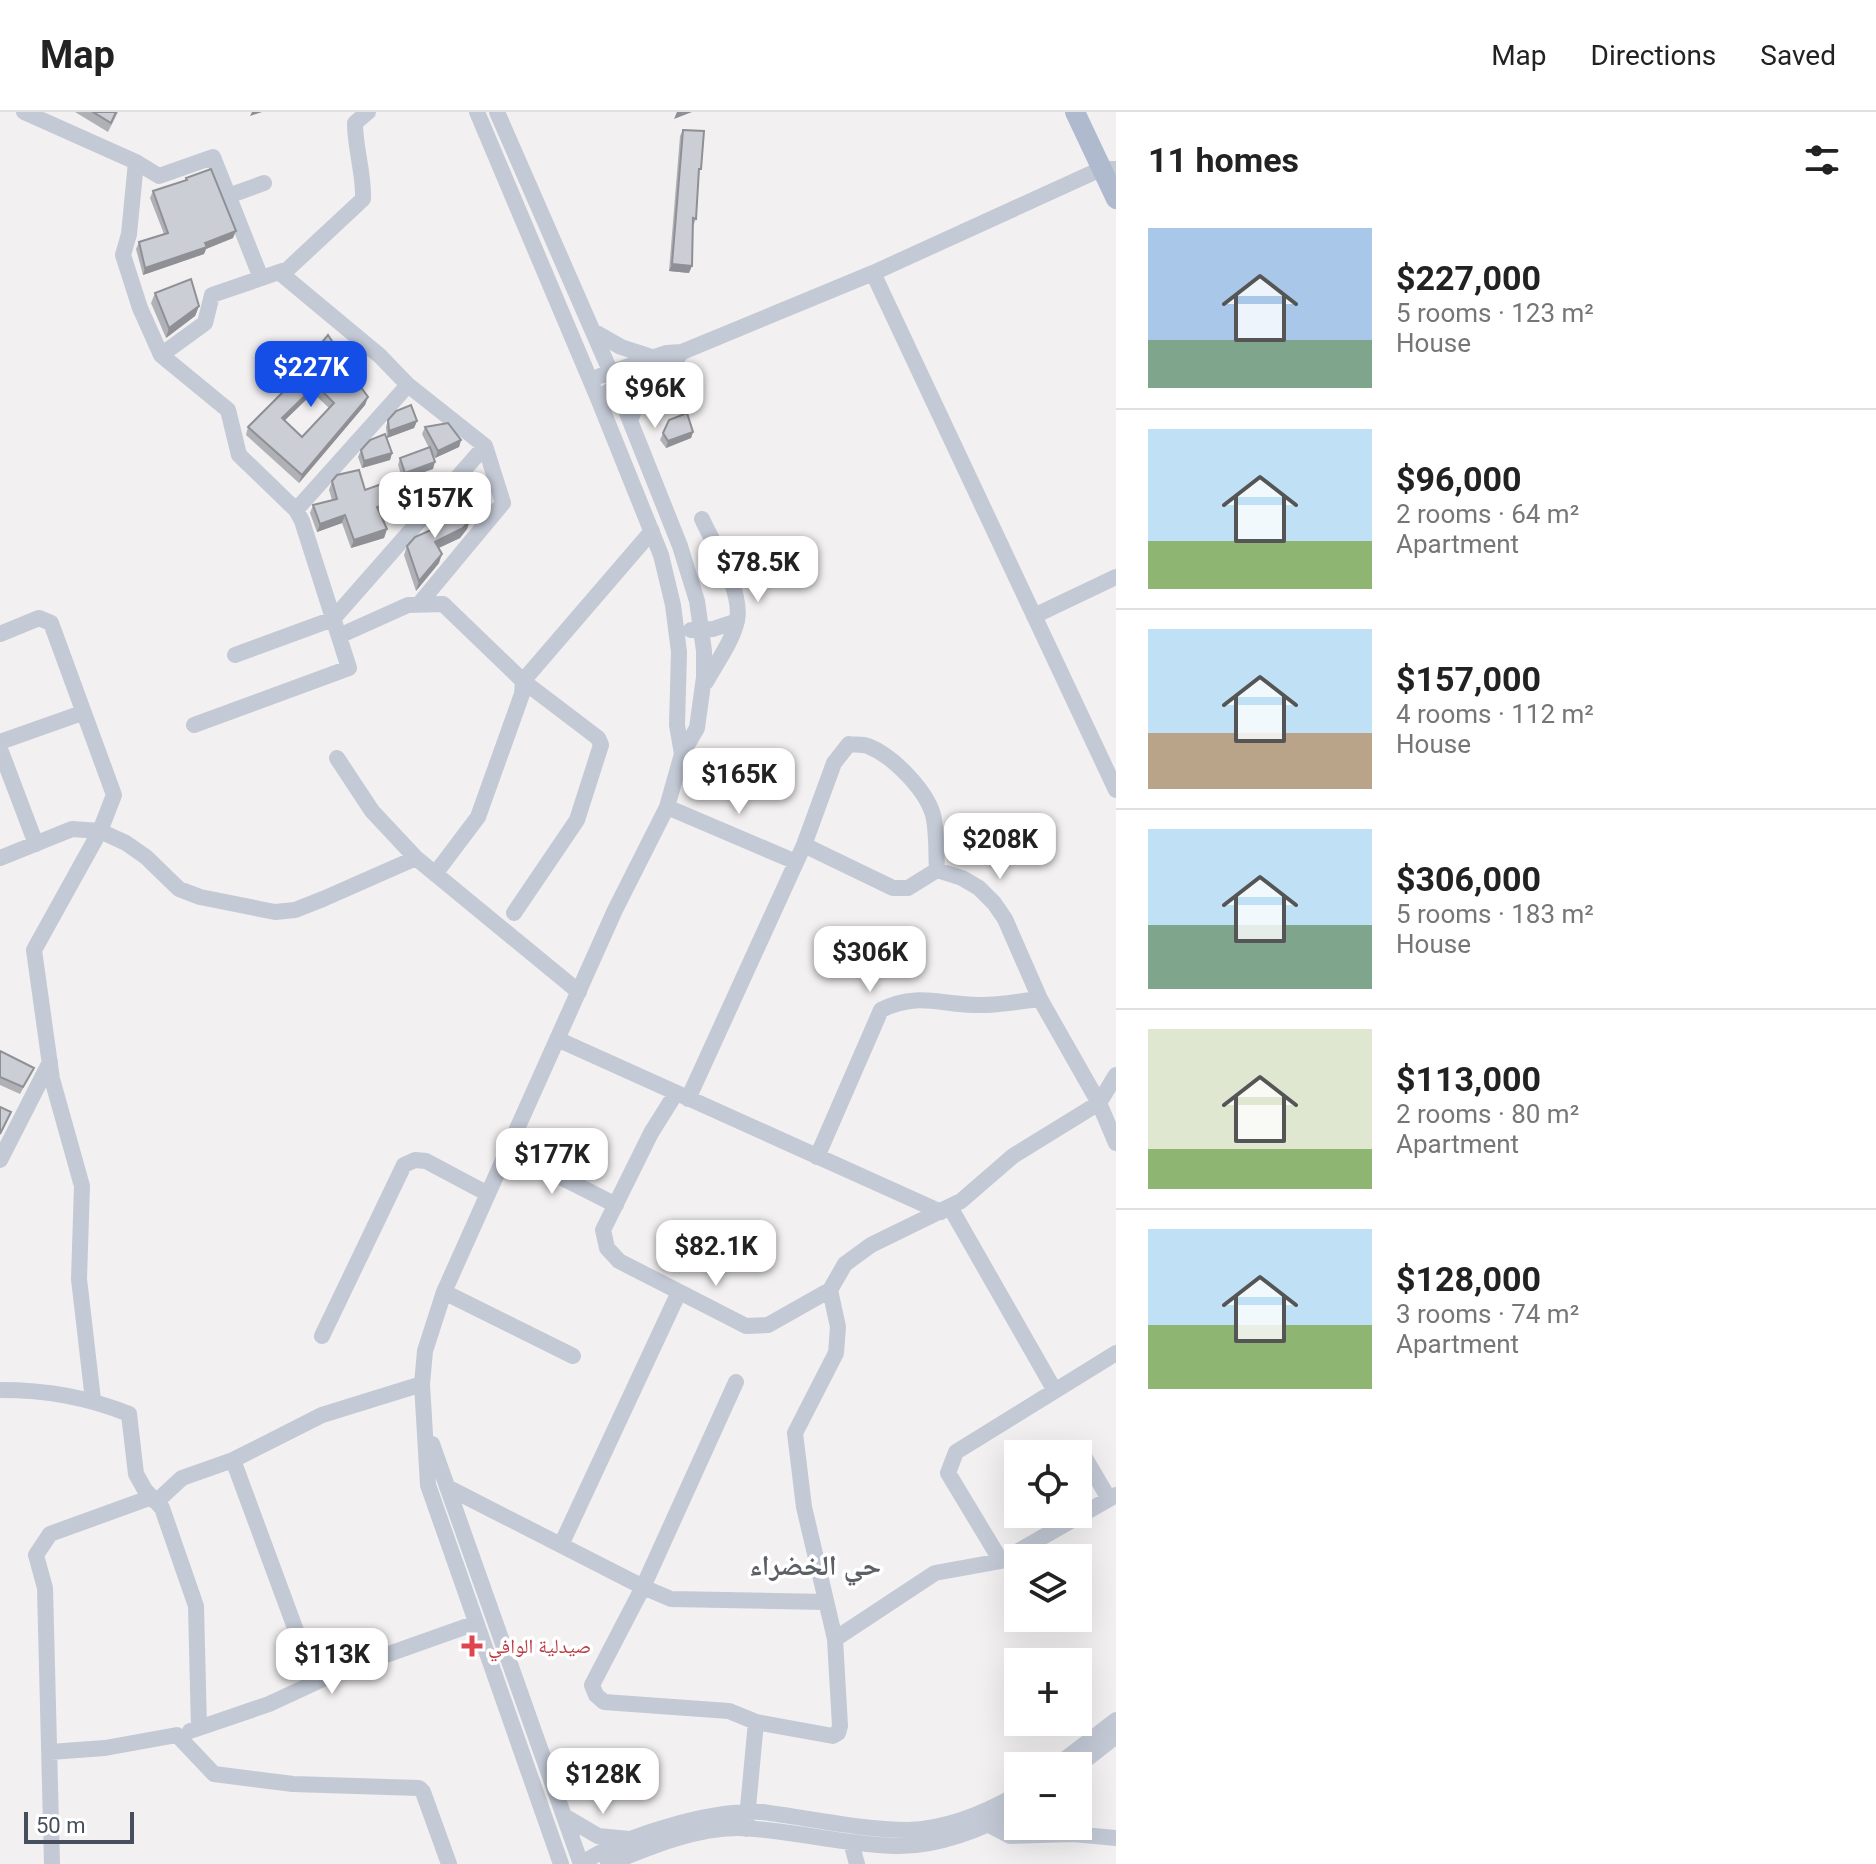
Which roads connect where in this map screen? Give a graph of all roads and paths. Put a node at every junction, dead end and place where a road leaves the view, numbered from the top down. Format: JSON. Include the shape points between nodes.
{"nodes":[{"id":1,"x":24,"y":112,"type":"edge"},
{"id":2,"x":368,"y":112,"type":"edge"},
{"id":3,"x":477,"y":112,"type":"edge"},
{"id":4,"x":497,"y":112,"type":"edge"},
{"id":5,"x":1075,"y":112,"type":"edge"},
{"id":6,"x":136,"y":162,"type":"junction"},
{"id":7,"x":1108,"y":169,"type":"edge"},
{"id":8,"x":264,"y":183,"type":"dead end"},
{"id":9,"x":228,"y":196,"type":"junction"},
{"id":10,"x":1116,"y":199,"type":"edge"},
{"id":11,"x":279,"y":272,"type":"junction"},
{"id":12,"x":873,"y":273,"type":"junction"},
{"id":13,"x":261,"y":278,"type":"junction"},
{"id":14,"x":593,"y":331,"type":"junction"},
{"id":15,"x":161,"y":355,"type":"junction"},
{"id":16,"x":654,"y":365,"type":"junction"},
{"id":17,"x":590,"y":380,"type":"junction"},
{"id":18,"x":614,"y":380,"type":"junction"},
{"id":19,"x":408,"y":385,"type":"junction"},
{"id":20,"x":597,"y":396,"type":"junction"},
{"id":21,"x":630,"y":421,"type":"junction"},
{"id":22,"x":485,"y":446,"type":"junction"},
{"id":23,"x":296,"y":510,"type":"junction"},
{"id":24,"x":702,"y":519,"type":"dead end"},
{"id":25,"x":652,"y":531,"type":"junction"},
{"id":26,"x":1116,"y":577,"type":"edge"},
{"id":27,"x":419,"y":604,"type":"junction"},
{"id":28,"x":1034,"y":616,"type":"junction"},
{"id":29,"x":333,"y":619,"type":"junction"},
{"id":30,"x":737,"y":621,"type":"junction"},
{"id":31,"x":701,"y":630,"type":"junction"},
{"id":32,"x":676,"y":631,"type":"junction"},
{"id":33,"x":0,"y":634,"type":"edge"},
{"id":34,"x":339,"y":636,"type":"junction"},
{"id":35,"x":235,"y":655,"type":"dead end"},
{"id":36,"x":523,"y":681,"type":"junction"},
{"id":37,"x":703,"y":687,"type":"junction"},
{"id":38,"x":82,"y":713,"type":"junction"},
{"id":39,"x":194,"y":725,"type":"dead end"},
{"id":40,"x":0,"y":742,"type":"edge"},
{"id":41,"x":0,"y":749,"type":"edge"},
{"id":42,"x":682,"y":754,"type":"junction"},
{"id":43,"x":337,"y":758,"type":"dead end"},
{"id":44,"x":1116,"y":790,"type":"edge"},
{"id":45,"x":667,"y":807,"type":"junction"},
{"id":46,"x":100,"y":831,"type":"junction"},
{"id":47,"x":36,"y":844,"type":"junction"},
{"id":48,"x":804,"y":845,"type":"junction"},
{"id":49,"x":0,"y":858,"type":"edge"},
{"id":50,"x":416,"y":858,"type":"junction"},
{"id":51,"x":796,"y":862,"type":"junction"},
{"id":52,"x":937,"y":870,"type":"junction"},
{"id":53,"x":435,"y":874,"type":"junction"},
{"id":54,"x":514,"y":913,"type":"dead end"},
{"id":55,"x":579,"y":992,"type":"junction"},
{"id":56,"x":1040,"y":999,"type":"junction"},
{"id":57,"x":557,"y":1039,"type":"junction"},
{"id":58,"x":50,"y":1061,"type":"junction"},
{"id":59,"x":1116,"y":1075,"type":"edge"},
{"id":60,"x":682,"y":1096,"type":"junction"},
{"id":61,"x":1099,"y":1103,"type":"junction"},
{"id":62,"x":1116,"y":1143,"type":"edge"},
{"id":63,"x":507,"y":1150,"type":"junction"},
{"id":64,"x":817,"y":1157,"type":"junction"},
{"id":65,"x":0,"y":1160,"type":"edge"},
{"id":66,"x":488,"y":1194,"type":"junction"},
{"id":67,"x":616,"y":1205,"type":"junction"},
{"id":68,"x":945,"y":1209,"type":"junction"},
{"id":69,"x":830,"y":1290,"type":"junction"},
{"id":70,"x":444,"y":1292,"type":"junction"},
{"id":71,"x":679,"y":1292,"type":"junction"},
{"id":72,"x":322,"y":1336,"type":"dead end"},
{"id":73,"x":1116,"y":1353,"type":"edge"},
{"id":74,"x":573,"y":1356,"type":"dead end"},
{"id":75,"x":736,"y":1382,"type":"dead end"},
{"id":76,"x":422,"y":1384,"type":"junction"},
{"id":77,"x":0,"y":1390,"type":"edge"},
{"id":78,"x":1055,"y":1391,"type":"junction"},
{"id":79,"x":93,"y":1400,"type":"junction"},
{"id":80,"x":426,"y":1427,"type":"junction"},
{"id":81,"x":233,"y":1460,"type":"junction"},
{"id":82,"x":1092,"y":1468,"type":"edge"},
{"id":83,"x":447,"y":1487,"type":"junction"},
{"id":84,"x":1112,"y":1497,"type":"edge"},
{"id":85,"x":154,"y":1500,"type":"junction"},
{"id":86,"x":561,"y":1545,"type":"junction"},
{"id":87,"x":1001,"y":1561,"type":"junction"},
{"id":88,"x":643,"y":1587,"type":"junction"},
{"id":89,"x":826,"y":1602,"type":"junction"},
{"id":90,"x":476,"y":1623,"type":"junction"},
{"id":91,"x":835,"y":1639,"type":"junction"},
{"id":92,"x":315,"y":1682,"type":"junction"},
{"id":93,"x":1116,"y":1720,"type":"edge"},
{"id":94,"x":756,"y":1722,"type":"junction"},
{"id":95,"x":199,"y":1728,"type":"junction"},
{"id":96,"x":177,"y":1735,"type":"junction"},
{"id":97,"x":1116,"y":1736,"type":"edge"},
{"id":98,"x":50,"y":1752,"type":"junction"},
{"id":99,"x":1074,"y":1752,"type":"edge"},
{"id":100,"x":1092,"y":1755,"type":"edge"},
{"id":101,"x":1004,"y":1802,"type":"edge"},
{"id":102,"x":564,"y":1816,"type":"junction"},
{"id":103,"x":1004,"y":1817,"type":"edge"},
{"id":104,"x":746,"y":1820,"type":"junction"},
{"id":105,"x":989,"y":1825,"type":"junction"},
{"id":106,"x":1004,"y":1833,"type":"edge"},
{"id":107,"x":1092,"y":1834,"type":"edge"},
{"id":108,"x":1116,"y":1838,"type":"edge"},
{"id":109,"x":851,"y":1842,"type":"junction"},
{"id":110,"x":631,"y":1852,"type":"edge"},
{"id":111,"x":52,"y":1864,"type":"edge"},
{"id":112,"x":449,"y":1864,"type":"edge"},
{"id":113,"x":561,"y":1864,"type":"edge"},
{"id":114,"x":581,"y":1864,"type":"edge"},
{"id":115,"x":608,"y":1864,"type":"edge"},
{"id":116,"x":857,"y":1864,"type":"edge"}],
"edges":[{"from":1,"to":6,"type":"street"},
{"from":2,"to":11,"type":"street","via":[[355,123],[363,199]]},
{"from":3,"to":17,"type":"street"},
{"from":4,"to":14,"type":"street"},
{"from":5,"to":7,"type":"main road"},
{"from":6,"to":9,"type":"street","via":[[159,176],[213,157]]},
{"from":6,"to":15,"type":"street","via":[[123,255]]},
{"from":7,"to":10,"type":"main road"},
{"from":7,"to":12,"type":"street"},
{"from":8,"to":9,"type":"street"},
{"from":9,"to":13,"type":"street"},
{"from":11,"to":13,"type":"street"},
{"from":11,"to":19,"type":"street"},
{"from":12,"to":16,"type":"street","via":[[682,352],[671,365]]},
{"from":12,"to":28,"type":"street"},
{"from":13,"to":15,"type":"street","via":[[212,295],[205,323]]},
{"from":14,"to":16,"type":"street"},
{"from":14,"to":18,"type":"street"},
{"from":15,"to":23,"type":"street","via":[[228,410],[239,455]]},
{"from":16,"to":18,"type":"street"},
{"from":16,"to":21,"type":"street"},
{"from":17,"to":18,"type":"street"},
{"from":17,"to":20,"type":"street"},
{"from":18,"to":20,"type":"street"},
{"from":18,"to":21,"type":"street"},
{"from":19,"to":22,"type":"street"},
{"from":19,"to":23,"type":"street"},
{"from":20,"to":25,"type":"street"},
{"from":21,"to":31,"type":"street","via":[[680,546]]},
{"from":22,"to":27,"type":"street","via":[[503,503]]},
{"from":22,"to":29,"type":"street"},
{"from":23,"to":29,"type":"street"},
{"from":24,"to":30,"type":"street","via":[[735,592]]},
{"from":25,"to":32,"type":"street","via":[[668,580]]},
{"from":25,"to":36,"type":"street"},
{"from":26,"to":28,"type":"street"},
{"from":27,"to":34,"type":"street"},
{"from":27,"to":36,"type":"street","via":[[443,604]]},
{"from":28,"to":44,"type":"street"},
{"from":29,"to":34,"type":"street"},
{"from":29,"to":35,"type":"street"},
{"from":30,"to":31,"type":"street"},
{"from":30,"to":37,"type":"street"},
{"from":31,"to":32,"type":"street"},
{"from":31,"to":37,"type":"street"},
{"from":32,"to":42,"type":"street"},
{"from":33,"to":38,"type":"street","via":[[39,618],[51,623]]},
{"from":34,"to":39,"type":"street","via":[[349,668]]},
{"from":36,"to":53,"type":"street","via":[[478,817]]},
{"from":36,"to":54,"type":"street","via":[[601,745],[577,820]]},
{"from":37,"to":42,"type":"street","via":[[697,728]]},
{"from":38,"to":40,"type":"street"},
{"from":38,"to":46,"type":"street","via":[[114,795]]},
{"from":41,"to":47,"type":"street"},
{"from":42,"to":45,"type":"street"},
{"from":43,"to":50,"type":"street","via":[[372,811]]},
{"from":45,"to":51,"type":"street"},
{"from":45,"to":55,"type":"street"},
{"from":46,"to":47,"type":"street","via":[[72,829]]},
{"from":46,"to":50,"type":"street","via":[[146,857],[179,889],[275,912],[295,910]]},
{"from":46,"to":58,"type":"street","via":[[36,944]]},
{"from":47,"to":49,"type":"street"},
{"from":48,"to":51,"type":"street"},
{"from":48,"to":52,"type":"street","via":[[893,888],[908,888]]},
{"from":48,"to":52,"type":"street","via":[[834,763],[849,744],[867,746],[915,782],[927,799],[934,818]]},
{"from":50,"to":53,"type":"street"},
{"from":51,"to":60,"type":"street"},
{"from":52,"to":56,"type":"street","via":[[971,883],[994,903]]},
{"from":53,"to":55,"type":"street"},
{"from":55,"to":57,"type":"street"},
{"from":56,"to":61,"type":"street"},
{"from":56,"to":64,"type":"street","via":[[981,1005],[919,999],[881,1010]]},
{"from":57,"to":60,"type":"street"},
{"from":57,"to":63,"type":"street"},
{"from":58,"to":65,"type":"street"},
{"from":58,"to":79,"type":"street","via":[[82,1186],[79,1279]]},
{"from":59,"to":61,"type":"street"},
{"from":60,"to":64,"type":"street"},
{"from":60,"to":67,"type":"street","via":[[651,1133]]},
{"from":61,"to":62,"type":"street"},
{"from":61,"to":68,"type":"street","via":[[1013,1156]]},
{"from":63,"to":66,"type":"street"},
{"from":63,"to":67,"type":"street"},
{"from":64,"to":68,"type":"street"},
{"from":66,"to":70,"type":"street"},
{"from":66,"to":72,"type":"street","via":[[426,1161],[404,1165]]},
{"from":67,"to":71,"type":"street","via":[[603,1230],[607,1248],[619,1261]]},
{"from":68,"to":69,"type":"street","via":[[871,1245],[845,1264]]},
{"from":68,"to":78,"type":"street"},
{"from":69,"to":71,"type":"street","via":[[768,1325],[746,1326]]},
{"from":69,"to":89,"type":"street","via":[[838,1327],[836,1353],[795,1433],[804,1507]]},
{"from":70,"to":74,"type":"street"},
{"from":70,"to":76,"type":"street","via":[[425,1351]]},
{"from":71,"to":86,"type":"street"},
{"from":73,"to":78,"type":"street"},
{"from":75,"to":88,"type":"street"},
{"from":76,"to":80,"type":"street"},
{"from":76,"to":81,"type":"street","via":[[322,1415]]},
{"from":77,"to":79,"type":"street"},
{"from":78,"to":87,"type":"street","via":[[956,1452],[948,1473]]},
{"from":79,"to":85,"type":"street","via":[[129,1414],[136,1474]]},
{"from":80,"to":83,"type":"street"},
{"from":80,"to":90,"type":"street","via":[[428,1485]]},
{"from":81,"to":85,"type":"street","via":[[182,1478]]},
{"from":81,"to":92,"type":"street"},
{"from":82,"to":84,"type":"street"},
{"from":83,"to":86,"type":"street"},
{"from":83,"to":102,"type":"street"},
{"from":84,"to":87,"type":"street"},
{"from":85,"to":95,"type":"street","via":[[162,1508],[196,1606]]},
{"from":85,"to":98,"type":"street","via":[[50,1534],[36,1555],[45,1588]]},
{"from":86,"to":88,"type":"street"},
{"from":87,"to":91,"type":"street","via":[[935,1573]]},
{"from":88,"to":89,"type":"street","via":[[671,1599]]},
{"from":88,"to":94,"type":"street","via":[[592,1685],[596,1695],[604,1702],[729,1711]]},
{"from":89,"to":91,"type":"street"},
{"from":90,"to":92,"type":"street"},
{"from":90,"to":113,"type":"street"},
{"from":91,"to":94,"type":"street","via":[[838,1733]]},
{"from":92,"to":95,"type":"street"},
{"from":93,"to":99,"type":"street"},
{"from":94,"to":104,"type":"street"},
{"from":95,"to":96,"type":"street"},
{"from":96,"to":98,"type":"street"},
{"from":96,"to":112,"type":"street","via":[[214,1774],[293,1784],[419,1788]]},
{"from":97,"to":100,"type":"street"},
{"from":98,"to":111,"type":"street"},
{"from":101,"to":104,"type":"street","via":[[955,1822],[910,1830]]},
{"from":102,"to":110,"type":"street"},
{"from":102,"to":114,"type":"street"},
{"from":103,"to":105,"type":"street"},
{"from":104,"to":109,"type":"street"},
{"from":104,"to":110,"type":"street"},
{"from":105,"to":106,"type":"street"},
{"from":105,"to":109,"type":"street","via":[[898,1846]]},
{"from":107,"to":108,"type":"street"},
{"from":109,"to":116,"type":"street"},
{"from":110,"to":114,"type":"street","via":[[595,1855]]},
{"from":110,"to":115,"type":"street"}]}
